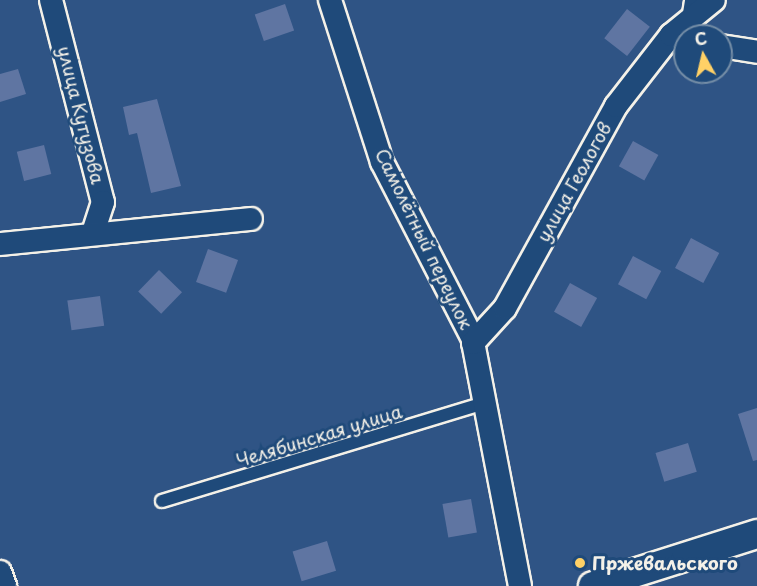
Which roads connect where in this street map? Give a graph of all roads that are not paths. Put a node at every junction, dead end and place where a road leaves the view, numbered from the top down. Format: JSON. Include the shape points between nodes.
{"nodes":[{"id":1,"x":51,"y":0,"type":"edge"},
{"id":2,"x":330,"y":0,"type":"edge"},
{"id":3,"x":714,"y":0,"type":"edge"},
{"id":4,"x":684,"y":24,"type":"edge"},
{"id":5,"x":673,"y":37,"type":"edge"},
{"id":6,"x":733,"y":51,"type":"edge"},
{"id":7,"x":754,"y":59,"type":"edge"},
{"id":8,"x":251,"y":219,"type":"dead end"},
{"id":9,"x":94,"y":230,"type":"junction"},
{"id":10,"x":0,"y":244,"type":"edge"},
{"id":11,"x":474,"y":342,"type":"junction"},
{"id":12,"x":484,"y":403,"type":"junction"},
{"id":13,"x":162,"y":501,"type":"dead end"},
{"id":14,"x":757,"y":534,"type":"edge"},
{"id":15,"x":0,"y":572,"type":"edge"},
{"id":16,"x":5,"y":586,"type":"edge"},
{"id":17,"x":520,"y":586,"type":"edge"},
{"id":18,"x":593,"y":586,"type":"edge"}],
"edges":[{"from":1,"to":9,"type":"street","name":"улица Кутузова","via":[[102,202]]},
{"from":2,"to":11,"type":"street","name":"Самолётный переулок","via":[[382,162]]},
{"from":3,"to":4,"type":"street","name":"улица Геологов"},
{"from":5,"to":11,"type":"street","name":"улица Геологов","via":[[616,106],[505,308]]},
{"from":6,"to":7,"type":"street"},
{"from":8,"to":9,"type":"street"},
{"from":9,"to":10,"type":"street"},
{"from":11,"to":12,"type":"street","name":"Самолётный переулок"},
{"from":12,"to":13,"type":"lane","name":"Челябинская улица"},
{"from":12,"to":17,"type":"street","name":"Самолётный переулок"},
{"from":14,"to":18,"type":"street"},
{"from":15,"to":16,"type":"street"}]}
